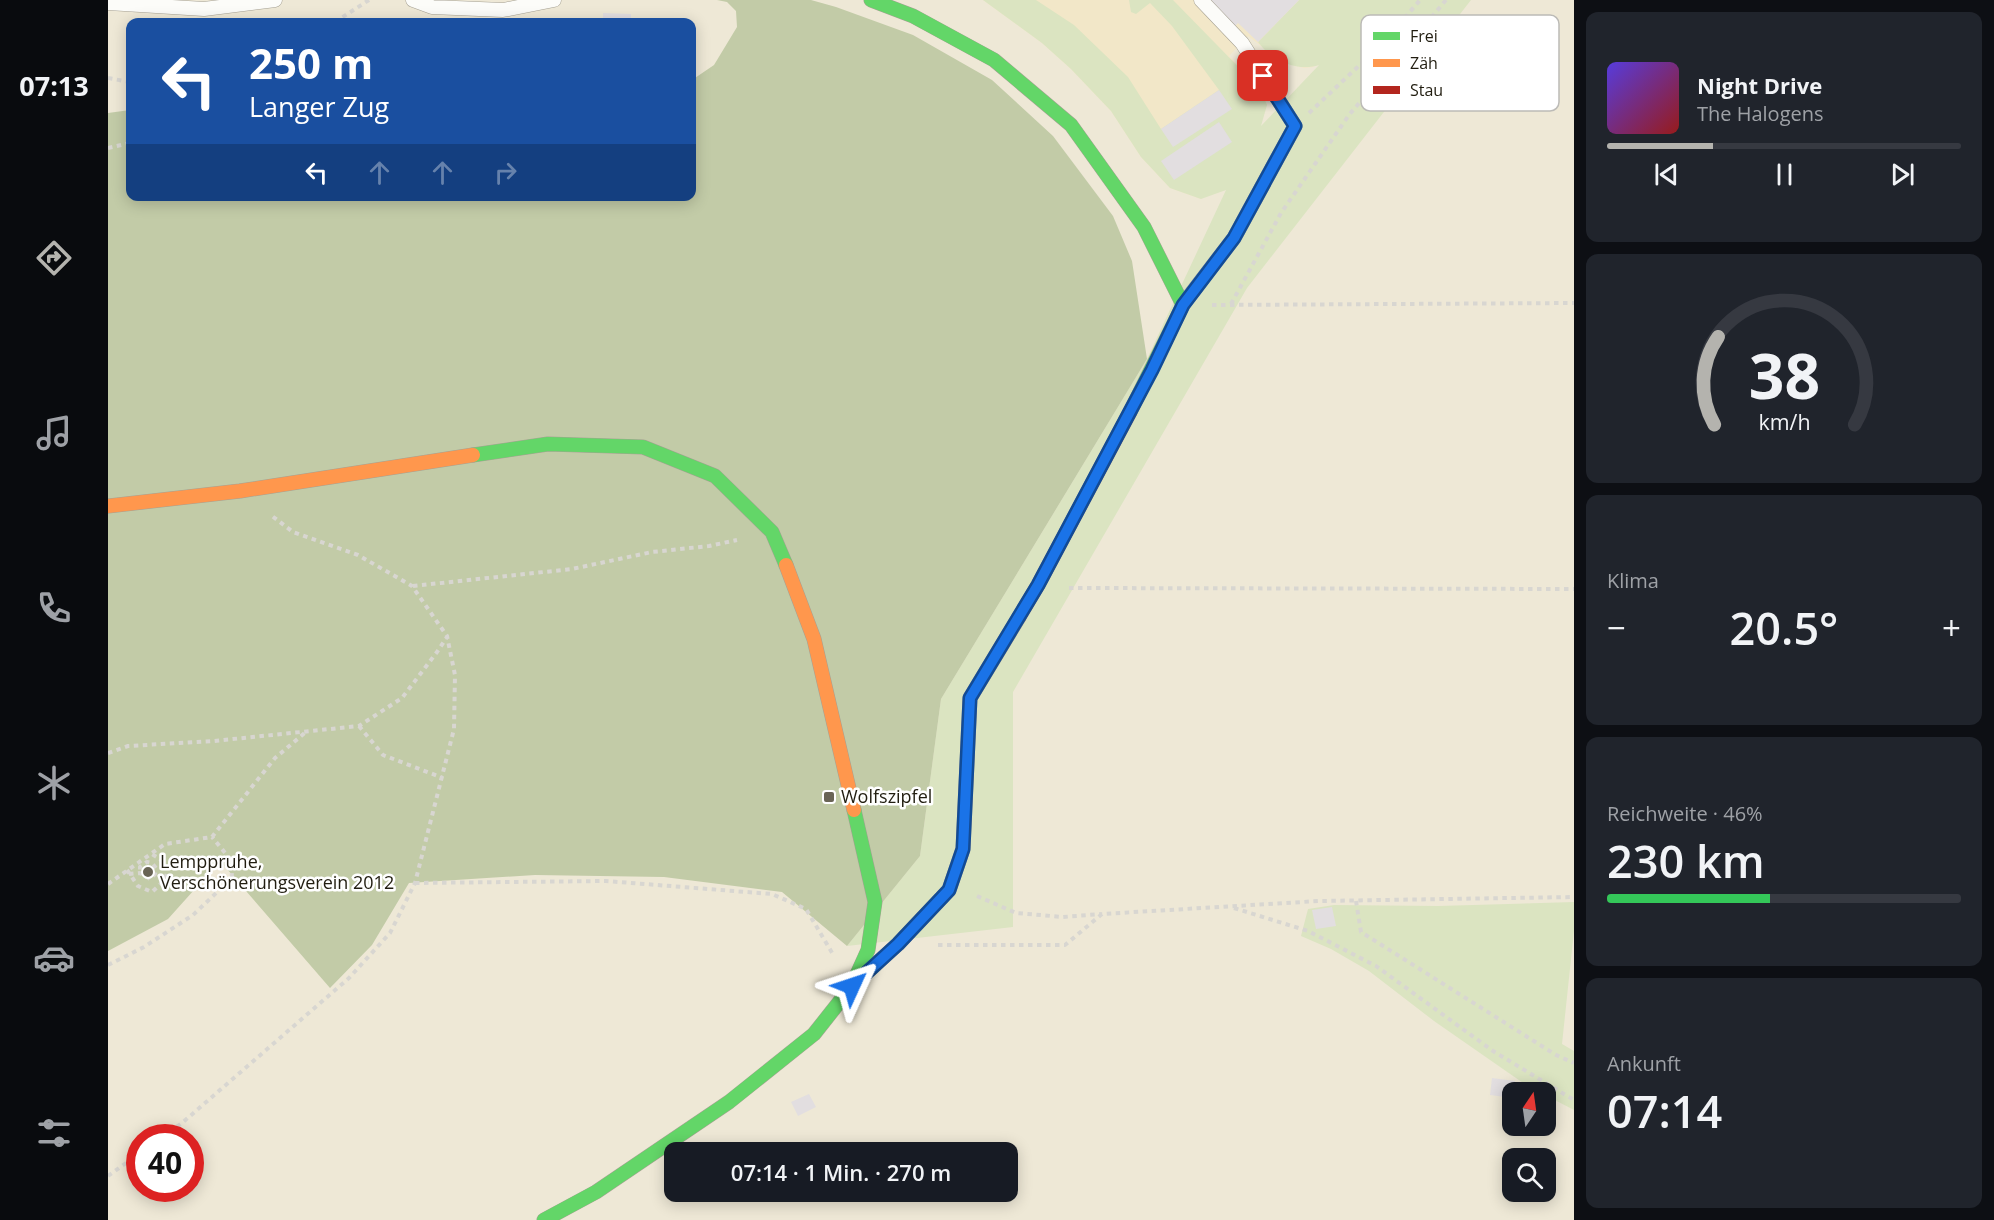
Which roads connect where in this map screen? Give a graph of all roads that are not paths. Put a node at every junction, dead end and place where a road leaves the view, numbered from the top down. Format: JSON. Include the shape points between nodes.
{"nodes":[{"id":1,"x":274,"y":0,"type":"edge"},
{"id":2,"x":413,"y":0,"type":"edge"},
{"id":3,"x":554,"y":0,"type":"edge"},
{"id":4,"x":871,"y":0,"type":"edge"},
{"id":5,"x":1201,"y":0,"type":"edge"},
{"id":6,"x":108,"y":3,"type":"edge"},
{"id":7,"x":202,"y":4,"type":"edge"},
{"id":8,"x":1183,"y":305,"type":"junction"},
{"id":9,"x":108,"y":506,"type":"edge"},
{"id":10,"x":852,"y":986,"type":"junction"},
{"id":11,"x":544,"y":1220,"type":"edge"}],
"edges":[{"from":1,"to":7,"type":"lane"},
{"from":2,"to":3,"type":"lane","via":[[432,7],[503,10]]},
{"from":4,"to":8,"type":"street","via":[[913,16],[994,60],[1071,125],[1144,226]]},
{"from":5,"to":8,"type":"lane","via":[[1242,43],[1295,126],[1234,238]]},
{"from":6,"to":7,"type":"lane"},
{"from":8,"to":10,"type":"street","via":[[1038,585],[970,698],[963,849],[949,890]]},
{"from":9,"to":10,"type":"street","via":[[240,491],[548,444],[643,447],[716,476],[772,532],[814,639],[875,902],[868,950]]},
{"from":10,"to":11,"type":"street","via":[[814,1034],[729,1102],[596,1192]]}]}
